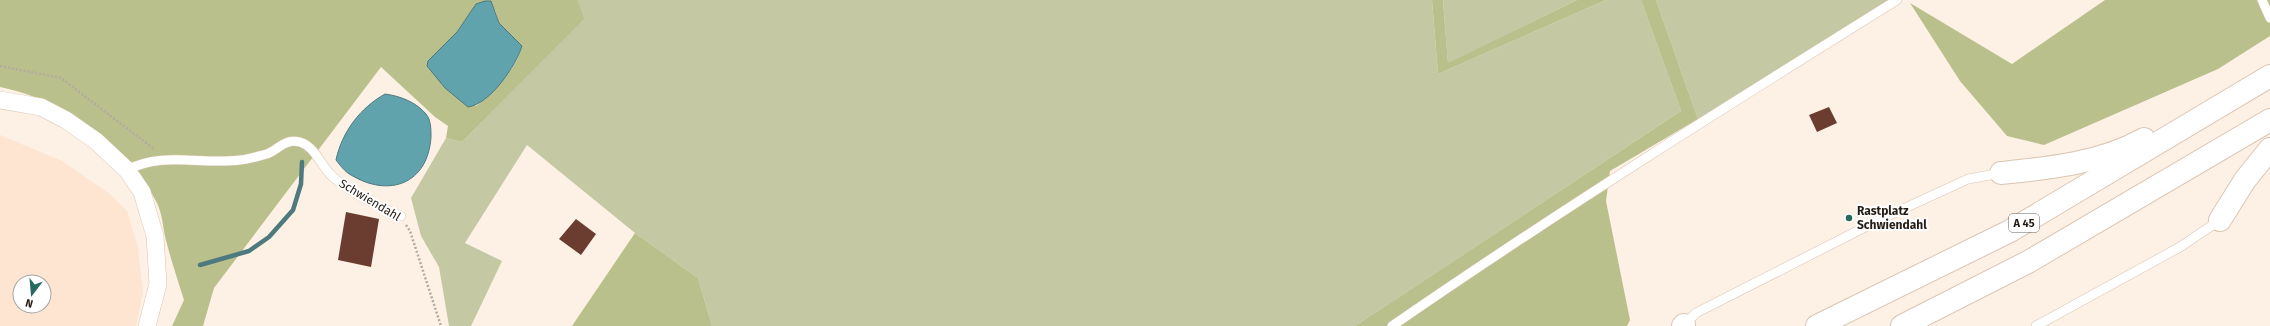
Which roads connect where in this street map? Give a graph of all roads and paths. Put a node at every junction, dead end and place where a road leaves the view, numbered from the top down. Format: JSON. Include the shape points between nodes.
{"nodes":[{"id":1,"x":1897,"y":0,"type":"edge"},
{"id":2,"x":2262,"y":0,"type":"edge"},
{"id":3,"x":2270,"y":18,"type":"edge"},
{"id":4,"x":0,"y":66,"type":"edge"},
{"id":5,"x":2270,"y":76,"type":"edge"},
{"id":6,"x":0,"y":100,"type":"edge"},
{"id":7,"x":2224,"y":105,"type":"junction"},
{"id":8,"x":2270,"y":120,"type":"edge"},
{"id":9,"x":2270,"y":150,"type":"edge"},
{"id":10,"x":167,"y":158,"type":"junction"},
{"id":11,"x":127,"y":170,"type":"junction"},
{"id":12,"x":2002,"y":173,"type":"joint"},
{"id":13,"x":401,"y":216,"type":"joint"},
{"id":14,"x":2220,"y":220,"type":"joint"},
{"id":15,"x":1684,"y":325,"type":"edge"},
{"id":16,"x":148,"y":326,"type":"edge"},
{"id":17,"x":441,"y":326,"type":"edge"},
{"id":18,"x":1392,"y":326,"type":"edge"},
{"id":19,"x":1817,"y":326,"type":"edge"},
{"id":20,"x":1902,"y":326,"type":"edge"},
{"id":21,"x":2036,"y":326,"type":"edge"}],
"edges":[{"from":1,"to":18,"type":"lane","via":[[1480,265]]},
{"from":2,"to":3,"type":"lane"},
{"from":4,"to":10,"type":"path","via":[[61,78]]},
{"from":5,"to":7,"type":"highway","number":"A 45"},
{"from":6,"to":11,"type":"street","via":[[41,107],[66,120],[96,141]]},
{"from":7,"to":12,"type":"highway","via":[[2183,118],[2131,146],[2081,163]]},
{"from":7,"to":19,"type":"highway","number":"A 45","via":[[2010,231]]},
{"from":8,"to":20,"type":"highway","via":[[2028,262]]},
{"from":9,"to":14,"type":"highway","via":[[2245,180]]},
{"from":10,"to":11,"type":"lane","name":"Schwiendahl","via":[[141,163]]},
{"from":10,"to":13,"type":"lane","name":"Schwiendahl","via":[[239,160],[268,153],[285,142],[299,142],[310,147],[332,177],[375,206]]},
{"from":11,"to":16,"type":"street","via":[[142,192],[155,236],[158,284]]},
{"from":12,"to":15,"type":"lane","via":[[1968,179],[1880,220],[1696,312]]},
{"from":13,"to":17,"type":"path","name":"Schwiendahl","via":[[410,231]]},
{"from":14,"to":21,"type":"lane","via":[[2180,247]]}]}
